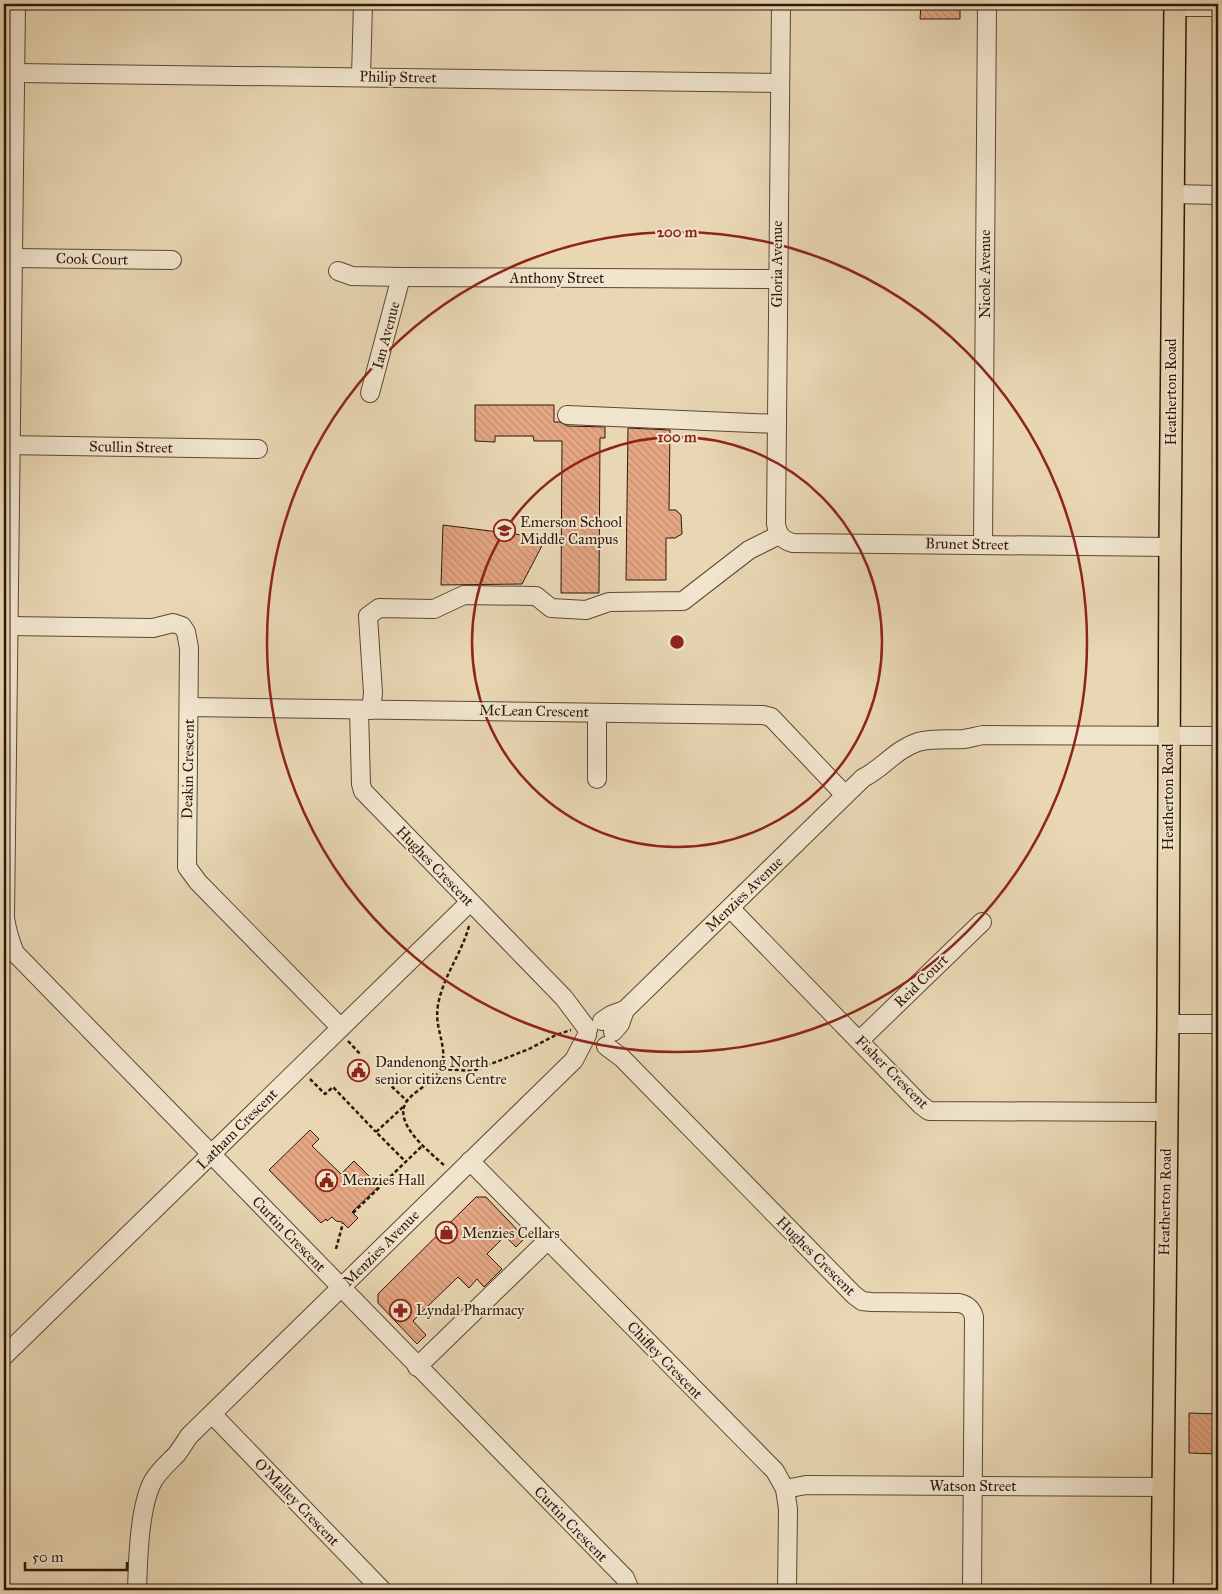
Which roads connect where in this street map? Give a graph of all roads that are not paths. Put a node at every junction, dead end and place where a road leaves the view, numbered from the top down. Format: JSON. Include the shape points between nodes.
{"nodes":[{"id":1,"x":16,"y":4,"type":"edge"},
{"id":2,"x":362,"y":4,"type":"edge"},
{"id":3,"x":781,"y":4,"type":"edge"},
{"id":4,"x":987,"y":4,"type":"edge"},
{"id":5,"x":1175,"y":5,"type":"edge"},
{"id":6,"x":1218,"y":7,"type":"edge"},
{"id":7,"x":16,"y":72,"type":"junction"},
{"id":8,"x":361,"y":76,"type":"junction"},
{"id":9,"x":780,"y":83,"type":"junction"},
{"id":10,"x":1172,"y":194,"type":"junction"},
{"id":11,"x":1218,"y":194,"type":"edge"},
{"id":12,"x":13,"y":258,"type":"junction"},
{"id":13,"x":172,"y":260,"type":"dead end"},
{"id":14,"x":338,"y":271,"type":"dead end"},
{"id":15,"x":401,"y":277,"type":"junction"},
{"id":16,"x":777,"y":279,"type":"junction"},
{"id":17,"x":370,"y":393,"type":"dead end"},
{"id":18,"x":567,"y":415,"type":"dead end"},
{"id":19,"x":777,"y":424,"type":"junction"},
{"id":20,"x":7,"y":445,"type":"edge"},
{"id":21,"x":258,"y":449,"type":"dead end"},
{"id":22,"x":777,"y":530,"type":"junction"},
{"id":23,"x":982,"y":544,"type":"junction"},
{"id":24,"x":1170,"y":547,"type":"junction"},
{"id":25,"x":8,"y":626,"type":"junction"},
{"id":26,"x":189,"y":707,"type":"junction"},
{"id":27,"x":365,"y":710,"type":"junction"},
{"id":28,"x":597,"y":713,"type":"junction"},
{"id":29,"x":1169,"y":736,"type":"junction"},
{"id":30,"x":1218,"y":736,"type":"edge"},
{"id":31,"x":597,"y":779,"type":"dead end"},
{"id":32,"x":846,"y":795,"type":"junction"},
{"id":33,"x":470,"y":902,"type":"junction"},
{"id":34,"x":730,"y":908,"type":"junction"},
{"id":35,"x":982,"y":922,"type":"dead end"},
{"id":36,"x":6,"y":935,"type":"edge"},
{"id":37,"x":10,"y":953,"type":"edge"},
{"id":38,"x":1168,"y":1024,"type":"junction"},
{"id":39,"x":1218,"y":1024,"type":"edge"},
{"id":40,"x":343,"y":1034,"type":"junction"},
{"id":41,"x":597,"y":1034,"type":"junction"},
{"id":42,"x":860,"y":1040,"type":"junction"},
{"id":43,"x":1166,"y":1112,"type":"junction"},
{"id":44,"x":211,"y":1154,"type":"junction"},
{"id":45,"x":470,"y":1161,"type":"junction"},
{"id":46,"x":548,"y":1240,"type":"junction"},
{"id":47,"x":341,"y":1288,"type":"junction"},
{"id":48,"x":4,"y":1356,"type":"edge"},
{"id":49,"x":417,"y":1367,"type":"junction"},
{"id":50,"x":212,"y":1414,"type":"junction"},
{"id":51,"x":973,"y":1485,"type":"junction"},
{"id":52,"x":1162,"y":1487,"type":"junction"},
{"id":53,"x":785,"y":1489,"type":"junction"},
{"id":54,"x":138,"y":1590,"type":"edge"},
{"id":55,"x":382,"y":1590,"type":"edge"},
{"id":56,"x":630,"y":1590,"type":"edge"},
{"id":57,"x":787,"y":1590,"type":"edge"},
{"id":58,"x":972,"y":1590,"type":"edge"},
{"id":59,"x":1162,"y":1590,"type":"edge"}],
"edges":[{"from":1,"to":7,"type":"street"},
{"from":2,"to":8,"type":"street"},
{"from":3,"to":9,"type":"street","name":"Gloria Avenue"},
{"from":4,"to":23,"type":"street","name":"Nicole Avenue"},
{"from":5,"to":6,"type":"street"},
{"from":5,"to":10,"type":"main road","name":"Heatherton Road"},
{"from":7,"to":8,"type":"street","name":"Philip Street"},
{"from":7,"to":12,"type":"street"},
{"from":8,"to":9,"type":"street","name":"Philip Street"},
{"from":9,"to":16,"type":"street","name":"Gloria Avenue"},
{"from":10,"to":11,"type":"street"},
{"from":10,"to":24,"type":"main road","name":"Heatherton Road"},
{"from":12,"to":13,"type":"street","name":"Cook Court"},
{"from":12,"to":20,"type":"street"},
{"from":14,"to":15,"type":"street","name":"Anthony Street","via":[[352,276]]},
{"from":15,"to":16,"type":"street","name":"Anthony Street"},
{"from":15,"to":17,"type":"street","name":"Ian Avenue"},
{"from":16,"to":19,"type":"street","name":"Gloria Avenue"},
{"from":18,"to":19,"type":"street"},
{"from":19,"to":22,"type":"street","name":"Gloria Avenue"},
{"from":20,"to":21,"type":"street","name":"Scullin Street"},
{"from":20,"to":25,"type":"street"},
{"from":22,"to":23,"type":"street","name":"Brunet Street","via":[[787,541],[793,542]]},
{"from":22,"to":27,"type":"street","name":"Hughes Crescent","via":[[683,602],[609,602],[586,610],[551,608],[536,596],[464,595],[434,609],[379,608],[368,616],[373,693]]},
{"from":23,"to":24,"type":"street","name":"Brunet Street"},
{"from":24,"to":29,"type":"main road","name":"Heatherton Road"},
{"from":25,"to":26,"type":"street","name":"Deakin Crescent","via":[[153,628],[173,623],[182,626],[188,640]]},
{"from":25,"to":36,"type":"street"},
{"from":26,"to":27,"type":"street","name":"McLean Crescent"},
{"from":26,"to":40,"type":"street","name":"Deakin Crescent","via":[[187,867]]},
{"from":27,"to":28,"type":"street","name":"McLean Crescent"},
{"from":27,"to":33,"type":"street","name":"Hughes Crescent","via":[[363,791]]},
{"from":28,"to":31,"type":"street"},
{"from":28,"to":32,"type":"street","name":"McLean Crescent","via":[[771,717]]},
{"from":29,"to":30,"type":"street","name":"Menzies Avenue"},
{"from":29,"to":32,"type":"street","name":"Menzies Avenue","via":[[983,734],[966,739],[917,742],[897,752]]},
{"from":29,"to":38,"type":"main road","name":"Heatherton Road"},
{"from":32,"to":34,"type":"street","name":"Menzies Avenue"},
{"from":33,"to":40,"type":"street","name":"Latham Crescent"},
{"from":33,"to":41,"type":"street","name":"Hughes Crescent"},
{"from":34,"to":41,"type":"street","name":"Menzies Avenue","via":[[625,1010],[611,1015]]},
{"from":34,"to":42,"type":"street","name":"Fisher Crescent"},
{"from":35,"to":42,"type":"street","name":"Reid Court"},
{"from":36,"to":37,"type":"street"},
{"from":37,"to":44,"type":"street","name":"Curtin Crescent"},
{"from":38,"to":39,"type":"street"},
{"from":38,"to":43,"type":"main road","name":"Heatherton Road"},
{"from":40,"to":44,"type":"street","name":"Latham Crescent"},
{"from":41,"to":45,"type":"street","name":"Menzies Avenue","via":[[589,1054],[574,1060]]},
{"from":41,"to":51,"type":"street","name":"Hughes Crescent","via":[[854,1296],[871,1302],[960,1303],[969,1307],[974,1317]]},
{"from":42,"to":43,"type":"street","name":"Fisher Crescent","via":[[929,1111]]},
{"from":43,"to":52,"type":"main road","name":"Heatherton Road"},
{"from":44,"to":47,"type":"street","name":"Curtin Crescent"},
{"from":44,"to":48,"type":"street","name":"Latham Crescent"},
{"from":45,"to":46,"type":"street","name":"Chifley Crescent"},
{"from":45,"to":47,"type":"street","name":"Menzies Avenue"},
{"from":46,"to":49,"type":"street"},
{"from":46,"to":53,"type":"street","name":"Chifley Crescent","via":[[775,1471]]},
{"from":47,"to":49,"type":"street","name":"Curtin Crescent"},
{"from":47,"to":50,"type":"street","name":"Menzies Avenue"},
{"from":49,"to":56,"type":"street","name":"Curtin Crescent","via":[[625,1578]]},
{"from":50,"to":54,"type":"street","name":"Menzies Avenue","via":[[155,1462],[137,1494],[134,1518]]},
{"from":50,"to":55,"type":"street","name":"O'Malley Crescent"},
{"from":51,"to":52,"type":"street","name":"Watson Street"},
{"from":51,"to":53,"type":"street","name":"Watson Street","via":[[806,1485]]},
{"from":51,"to":58,"type":"street","name":"Hughes Crescent"},
{"from":52,"to":59,"type":"main road","name":"Heatherton Road"},
{"from":53,"to":57,"type":"street","name":"Chifley Crescent","via":[[788,1509]]}]}
